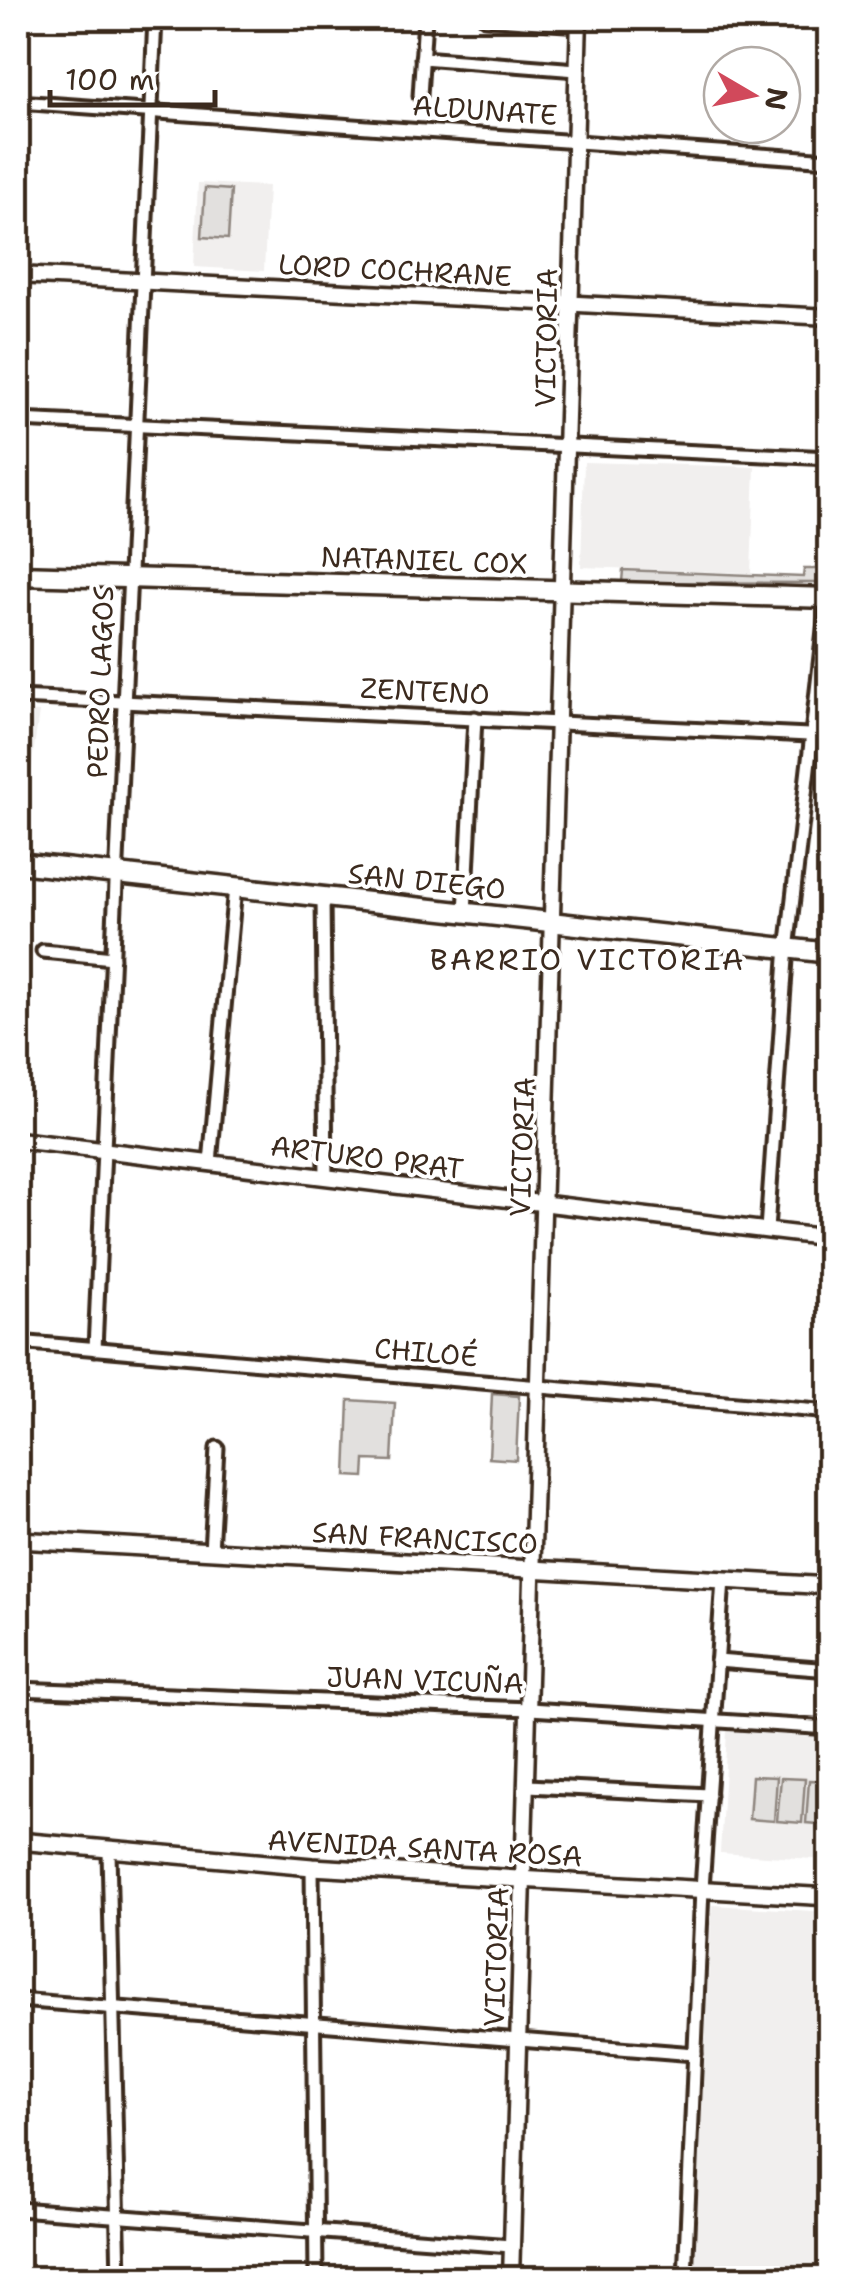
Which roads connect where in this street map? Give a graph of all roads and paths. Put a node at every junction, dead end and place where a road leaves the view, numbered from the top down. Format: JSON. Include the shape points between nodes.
{"nodes":[{"id":1,"x":155,"y":18,"type":"edge"},
{"id":2,"x":425,"y":18,"type":"edge"},
{"id":3,"x":485,"y":18,"type":"edge"},
{"id":4,"x":579,"y":21,"type":"edge"},
{"id":5,"x":422,"y":58,"type":"junction"},
{"id":6,"x":578,"y":70,"type":"junction"},
{"id":7,"x":420,"y":96,"type":"dead end"},
{"id":8,"x":18,"y":102,"type":"edge"},
{"id":9,"x":150,"y":112,"type":"junction"},
{"id":10,"x":576,"y":142,"type":"junction"},
{"id":11,"x":830,"y":160,"type":"edge"},
{"id":12,"x":18,"y":275,"type":"edge"},
{"id":13,"x":142,"y":282,"type":"junction"},
{"id":14,"x":572,"y":303,"type":"junction"},
{"id":15,"x":830,"y":317,"type":"edge"},
{"id":16,"x":18,"y":420,"type":"edge"},
{"id":17,"x":136,"y":425,"type":"junction"},
{"id":18,"x":568,"y":443,"type":"junction"},
{"id":19,"x":830,"y":458,"type":"edge"},
{"id":20,"x":18,"y":575,"type":"edge"},
{"id":21,"x":130,"y":578,"type":"junction"},
{"id":22,"x":830,"y":578,"type":"edge"},
{"id":23,"x":564,"y":592,"type":"junction"},
{"id":24,"x":828,"y":598,"type":"edge"},
{"id":25,"x":18,"y":697,"type":"edge"},
{"id":26,"x":124,"y":702,"type":"junction"},
{"id":27,"x":475,"y":718,"type":"junction"},
{"id":28,"x":560,"y":723,"type":"junction"},
{"id":29,"x":812,"y":734,"type":"junction"},
{"id":30,"x":830,"y":736,"type":"edge"},
{"id":31,"x":18,"y":863,"type":"edge"},
{"id":32,"x":117,"y":874,"type":"junction"},
{"id":33,"x":235,"y":887,"type":"junction"},
{"id":34,"x":323,"y":897,"type":"junction"},
{"id":35,"x":465,"y":913,"type":"junction"},
{"id":36,"x":554,"y":923,"type":"junction"},
{"id":37,"x":787,"y":948,"type":"junction"},
{"id":38,"x":43,"y":951,"type":"dead end"},
{"id":39,"x":830,"y":953,"type":"edge"},
{"id":40,"x":113,"y":958,"type":"junction"},
{"id":41,"x":18,"y":1140,"type":"edge"},
{"id":42,"x":104,"y":1150,"type":"junction"},
{"id":43,"x":210,"y":1163,"type":"junction"},
{"id":44,"x":326,"y":1177,"type":"junction"},
{"id":45,"x":546,"y":1204,"type":"junction"},
{"id":46,"x":767,"y":1230,"type":"junction"},
{"id":47,"x":830,"y":1238,"type":"edge"},
{"id":48,"x":18,"y":1342,"type":"edge"},
{"id":49,"x":95,"y":1349,"type":"junction"},
{"id":50,"x":540,"y":1388,"type":"junction"},
{"id":51,"x":830,"y":1412,"type":"edge"},
{"id":52,"x":217,"y":1448,"type":"dead end"},
{"id":53,"x":18,"y":1540,"type":"edge"},
{"id":54,"x":211,"y":1551,"type":"junction"},
{"id":55,"x":535,"y":1569,"type":"junction"},
{"id":56,"x":723,"y":1580,"type":"junction"},
{"id":57,"x":830,"y":1586,"type":"edge"},
{"id":58,"x":717,"y":1661,"type":"junction"},
{"id":59,"x":830,"y":1670,"type":"edge"},
{"id":60,"x":18,"y":1689,"type":"edge"},
{"id":61,"x":530,"y":1709,"type":"junction"},
{"id":62,"x":713,"y":1720,"type":"junction"},
{"id":63,"x":830,"y":1728,"type":"edge"},
{"id":64,"x":528,"y":1786,"type":"junction"},
{"id":65,"x":709,"y":1796,"type":"junction"},
{"id":66,"x":18,"y":1841,"type":"edge"},
{"id":67,"x":109,"y":1851,"type":"junction"},
{"id":68,"x":312,"y":1867,"type":"junction"},
{"id":69,"x":524,"y":1879,"type":"junction"},
{"id":70,"x":702,"y":1889,"type":"junction"},
{"id":71,"x":830,"y":1896,"type":"edge"},
{"id":72,"x":18,"y":2000,"type":"edge"},
{"id":73,"x":112,"y":2007,"type":"junction"},
{"id":74,"x":313,"y":2024,"type":"junction"},
{"id":75,"x":518,"y":2040,"type":"junction"},
{"id":76,"x":695,"y":2054,"type":"junction"},
{"id":77,"x":18,"y":2210,"type":"edge"},
{"id":78,"x":116,"y":2216,"type":"junction"},
{"id":79,"x":315,"y":2231,"type":"junction"},
{"id":80,"x":511,"y":2246,"type":"junction"},
{"id":81,"x":119,"y":2278,"type":"edge"},
{"id":82,"x":316,"y":2278,"type":"edge"},
{"id":83,"x":512,"y":2278,"type":"edge"},
{"id":84,"x":685,"y":2278,"type":"edge"}],
"edges":[{"from":1,"to":9,"type":"street","name":"PEDRO LAGOS"},
{"from":2,"to":5,"type":"street"},
{"from":3,"to":4,"type":"street"},
{"from":4,"to":6,"type":"street","name":"VICTORIA"},
{"from":5,"to":6,"type":"street"},
{"from":5,"to":7,"type":"street"},
{"from":6,"to":10,"type":"street","name":"VICTORIA"},
{"from":8,"to":9,"type":"street","name":"ALDUNATE"},
{"from":9,"to":10,"type":"street","name":"ALDUNATE"},
{"from":9,"to":13,"type":"street","name":"PEDRO LAGOS"},
{"from":10,"to":11,"type":"street","name":"ALDUNATE"},
{"from":10,"to":14,"type":"street","name":"VICTORIA"},
{"from":12,"to":13,"type":"street","name":"LORD COCHRANE"},
{"from":13,"to":14,"type":"street","name":"LORD COCHRANE"},
{"from":13,"to":17,"type":"street","name":"PEDRO LAGOS"},
{"from":14,"to":15,"type":"street","name":"LORD COCHRANE"},
{"from":14,"to":18,"type":"street","name":"VICTORIA"},
{"from":16,"to":17,"type":"street"},
{"from":17,"to":18,"type":"street"},
{"from":17,"to":21,"type":"street","name":"PEDRO LAGOS"},
{"from":18,"to":19,"type":"street"},
{"from":18,"to":23,"type":"street","name":"VICTORIA"},
{"from":20,"to":21,"type":"main road","name":"NATANIEL COX"},
{"from":21,"to":23,"type":"main road","name":"NATANIEL COX"},
{"from":21,"to":26,"type":"street","name":"PEDRO LAGOS"},
{"from":22,"to":24,"type":"street"},
{"from":23,"to":24,"type":"main road","name":"NATANIEL COX"},
{"from":23,"to":28,"type":"street","name":"VICTORIA"},
{"from":24,"to":29,"type":"street"},
{"from":25,"to":26,"type":"street","name":"ZENTENO"},
{"from":26,"to":27,"type":"street","name":"ZENTENO"},
{"from":26,"to":32,"type":"street","name":"PEDRO LAGOS"},
{"from":27,"to":28,"type":"street","name":"ZENTENO"},
{"from":27,"to":35,"type":"street"},
{"from":28,"to":29,"type":"street","name":"ZENTENO"},
{"from":28,"to":36,"type":"street","name":"VICTORIA"},
{"from":29,"to":30,"type":"street","name":"ZENTENO"},
{"from":29,"to":37,"type":"street"},
{"from":31,"to":32,"type":"main road","name":"SAN DIEGO"},
{"from":32,"to":33,"type":"main road","name":"SAN DIEGO"},
{"from":32,"to":40,"type":"street","name":"PEDRO LAGOS"},
{"from":33,"to":34,"type":"main road","name":"SAN DIEGO"},
{"from":33,"to":43,"type":"street"},
{"from":34,"to":35,"type":"main road","name":"SAN DIEGO"},
{"from":34,"to":44,"type":"street"},
{"from":35,"to":36,"type":"main road","name":"SAN DIEGO"},
{"from":36,"to":37,"type":"main road","name":"SAN DIEGO"},
{"from":36,"to":45,"type":"street","name":"VICTORIA"},
{"from":37,"to":39,"type":"main road","name":"SAN DIEGO"},
{"from":37,"to":46,"type":"street"},
{"from":38,"to":40,"type":"street"},
{"from":40,"to":42,"type":"street","name":"PEDRO LAGOS"},
{"from":41,"to":42,"type":"street","name":"ARTURO PRAT"},
{"from":42,"to":43,"type":"street","name":"ARTURO PRAT"},
{"from":42,"to":49,"type":"street","name":"PEDRO LAGOS"},
{"from":43,"to":44,"type":"street","name":"ARTURO PRAT"},
{"from":44,"to":45,"type":"street","name":"ARTURO PRAT"},
{"from":45,"to":46,"type":"street","name":"ARTURO PRAT"},
{"from":45,"to":50,"type":"street","name":"VICTORIA"},
{"from":46,"to":47,"type":"street","name":"ARTURO PRAT"},
{"from":48,"to":49,"type":"street","name":"CHILOÉ"},
{"from":49,"to":50,"type":"street","name":"CHILOÉ"},
{"from":50,"to":51,"type":"street","name":"CHILOÉ"},
{"from":50,"to":55,"type":"street","name":"VICTORIA"},
{"from":52,"to":54,"type":"street"},
{"from":53,"to":54,"type":"main road","name":"SAN FRANCISCO"},
{"from":54,"to":55,"type":"main road","name":"SAN FRANCISCO"},
{"from":55,"to":56,"type":"main road","name":"SAN FRANCISCO"},
{"from":55,"to":61,"type":"street","name":"VICTORIA"},
{"from":56,"to":57,"type":"main road","name":"SAN FRANCISCO"},
{"from":56,"to":58,"type":"street"},
{"from":58,"to":59,"type":"street"},
{"from":58,"to":62,"type":"street"},
{"from":60,"to":61,"type":"street","name":"JUAN VICUÑA"},
{"from":61,"to":62,"type":"street","name":"JUAN VICUÑA"},
{"from":61,"to":64,"type":"street","name":"VICTORIA"},
{"from":62,"to":63,"type":"street","name":"JUAN VICUÑA"},
{"from":62,"to":65,"type":"street"},
{"from":64,"to":65,"type":"street"},
{"from":64,"to":69,"type":"street","name":"VICTORIA"},
{"from":65,"to":70,"type":"street"},
{"from":66,"to":67,"type":"main road","name":"AVENIDA SANTA ROSA"},
{"from":67,"to":68,"type":"main road","name":"AVENIDA SANTA ROSA"},
{"from":67,"to":73,"type":"street"},
{"from":68,"to":69,"type":"main road","name":"AVENIDA SANTA ROSA"},
{"from":68,"to":74,"type":"street"},
{"from":69,"to":70,"type":"main road","name":"AVENIDA SANTA ROSA"},
{"from":69,"to":75,"type":"street","name":"VICTORIA"},
{"from":70,"to":71,"type":"main road","name":"AVENIDA SANTA ROSA"},
{"from":70,"to":76,"type":"street"},
{"from":72,"to":73,"type":"street"},
{"from":73,"to":74,"type":"street"},
{"from":73,"to":78,"type":"street"},
{"from":74,"to":75,"type":"street"},
{"from":74,"to":79,"type":"street"},
{"from":75,"to":76,"type":"street"},
{"from":75,"to":80,"type":"street","name":"VICTORIA","via":[[523,2108]]},
{"from":76,"to":84,"type":"street"},
{"from":77,"to":78,"type":"street"},
{"from":78,"to":79,"type":"street"},
{"from":78,"to":81,"type":"street"},
{"from":79,"to":80,"type":"street"},
{"from":79,"to":82,"type":"street"},
{"from":80,"to":83,"type":"street","name":"VICTORIA"}]}
